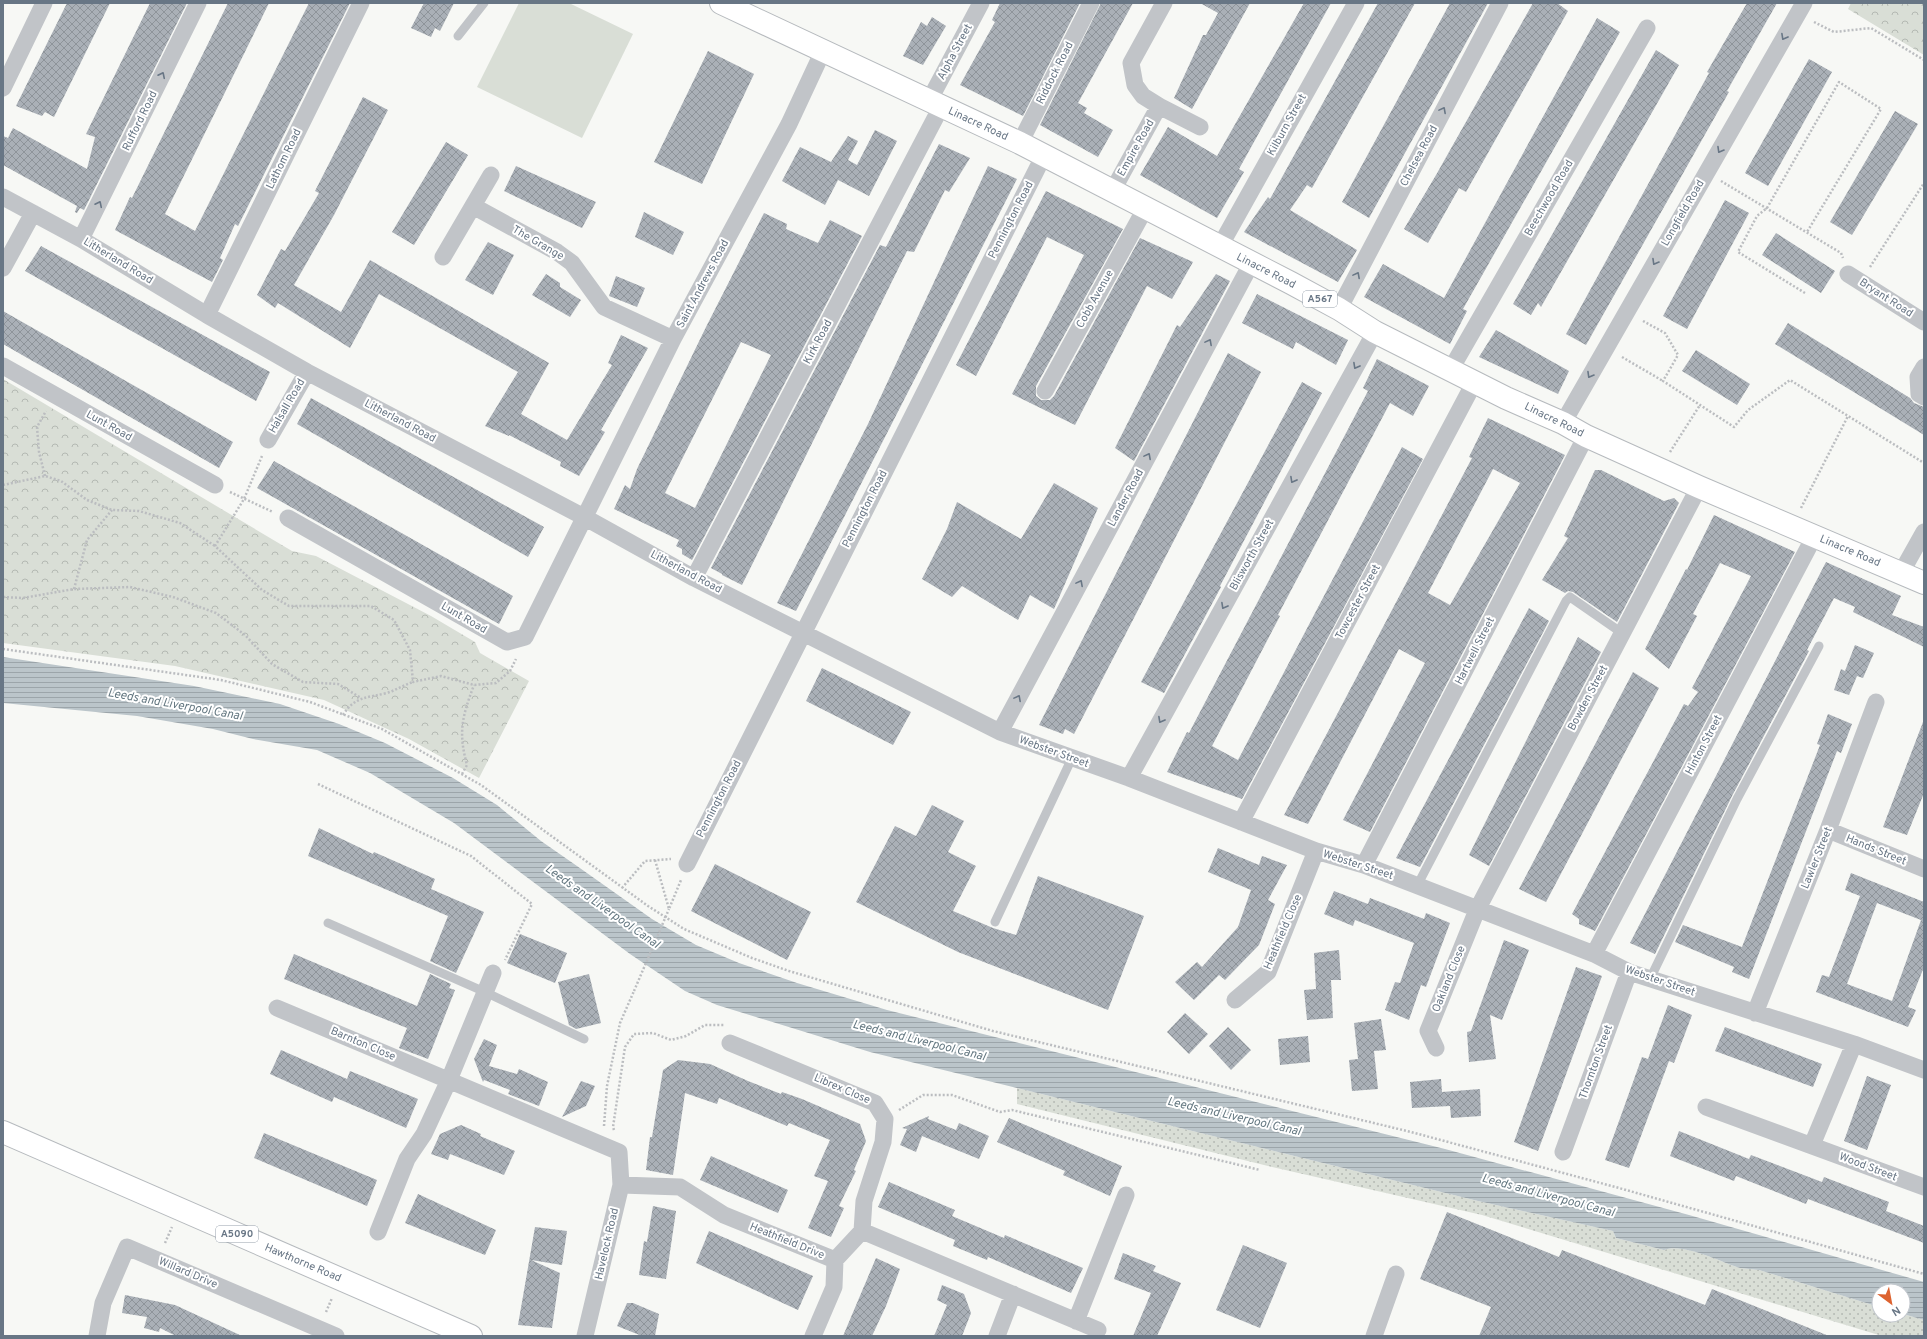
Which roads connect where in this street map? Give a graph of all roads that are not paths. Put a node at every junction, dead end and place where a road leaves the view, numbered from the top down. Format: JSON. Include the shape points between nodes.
{"nodes":[{"id":1,"x":44,"y":3,"type":"edge"},
{"id":2,"x":198,"y":3,"type":"edge"},
{"id":3,"x":361,"y":3,"type":"edge"},
{"id":4,"x":484,"y":3,"type":"edge"},
{"id":5,"x":721,"y":3,"type":"edge"},
{"id":6,"x":981,"y":3,"type":"edge"},
{"id":7,"x":1090,"y":3,"type":"edge"},
{"id":8,"x":1164,"y":3,"type":"edge"},
{"id":9,"x":1356,"y":3,"type":"edge"},
{"id":10,"x":1500,"y":3,"type":"edge"},
{"id":11,"x":1801,"y":8,"type":"edge"},
{"id":12,"x":1647,"y":28,"type":"dead end"},
{"id":13,"x":458,"y":36,"type":"dead end"},
{"id":14,"x":823,"y":51,"type":"junction"},
{"id":15,"x":3,"y":88,"type":"edge"},
{"id":16,"x":935,"y":104,"type":"junction"},
{"id":17,"x":1159,"y":106,"type":"junction"},
{"id":18,"x":1200,"y":127,"type":"dead end"},
{"id":19,"x":1020,"y":143,"type":"junction"},
{"id":20,"x":1044,"y":156,"type":"junction"},
{"id":21,"x":491,"y":174,"type":"dead end"},
{"id":22,"x":1113,"y":190,"type":"junction"},
{"id":23,"x":3,"y":197,"type":"edge"},
{"id":24,"x":473,"y":206,"type":"junction"},
{"id":25,"x":1146,"y":207,"type":"junction"},
{"id":26,"x":33,"y":213,"type":"junction"},
{"id":27,"x":81,"y":239,"type":"junction"},
{"id":28,"x":1219,"y":248,"type":"junction"},
{"id":29,"x":443,"y":257,"type":"dead end"},
{"id":30,"x":1251,"y":264,"type":"junction"},
{"id":31,"x":3,"y":268,"type":"edge"},
{"id":32,"x":1854,"y":278,"type":"road end"},
{"id":33,"x":1339,"y":309,"type":"junction"},
{"id":34,"x":207,"y":315,"type":"junction"},
{"id":35,"x":1924,"y":322,"type":"edge"},
{"id":36,"x":1374,"y":332,"type":"junction"},
{"id":37,"x":673,"y":339,"type":"junction"},
{"id":38,"x":3,"y":366,"type":"edge"},
{"id":39,"x":1924,"y":367,"type":"edge"},
{"id":40,"x":1451,"y":369,"type":"junction"},
{"id":41,"x":307,"y":372,"type":"junction"},
{"id":42,"x":1475,"y":381,"type":"junction"},
{"id":43,"x":1045,"y":391,"type":"dead end"},
{"id":44,"x":1924,"y":398,"type":"edge"},
{"id":45,"x":1563,"y":422,"type":"junction"},
{"id":46,"x":1586,"y":436,"type":"junction"},
{"id":47,"x":268,"y":440,"type":"road end"},
{"id":48,"x":215,"y":485,"type":"road end"},
{"id":49,"x":1700,"y":487,"type":"junction"},
{"id":50,"x":584,"y":517,"type":"junction"},
{"id":51,"x":288,"y":518,"type":"road end"},
{"id":52,"x":1924,"y":532,"type":"edge"},
{"id":53,"x":1815,"y":535,"type":"junction"},
{"id":54,"x":1901,"y":573,"type":"junction"},
{"id":55,"x":694,"y":578,"type":"junction"},
{"id":56,"x":1924,"y":583,"type":"edge"},
{"id":57,"x":803,"y":632,"type":"junction"},
{"id":58,"x":1622,"y":633,"type":"junction"},
{"id":59,"x":1819,"y":646,"type":"dead end"},
{"id":60,"x":1876,"y":702,"type":"dead end"},
{"id":61,"x":1000,"y":732,"type":"junction"},
{"id":62,"x":1072,"y":758,"type":"junction"},
{"id":63,"x":1130,"y":778,"type":"junction"},
{"id":64,"x":1241,"y":822,"type":"junction"},
{"id":65,"x":1828,"y":830,"type":"junction"},
{"id":66,"x":1316,"y":851,"type":"junction"},
{"id":67,"x":687,"y":864,"type":"road end"},
{"id":68,"x":1364,"y":865,"type":"junction"},
{"id":69,"x":1923,"y":865,"type":"edge"},
{"id":70,"x":1417,"y":886,"type":"junction"},
{"id":71,"x":1477,"y":910,"type":"junction"},
{"id":72,"x":995,"y":922,"type":"dead end"},
{"id":73,"x":328,"y":923,"type":"dead end"},
{"id":74,"x":1594,"y":954,"type":"junction"},
{"id":75,"x":1629,"y":972,"type":"junction"},
{"id":76,"x":492,"y":973,"type":"road end"},
{"id":77,"x":1650,"y":978,"type":"junction"},
{"id":78,"x":485,"y":992,"type":"junction"},
{"id":79,"x":1234,"y":1000,"type":"dead end"},
{"id":80,"x":277,"y":1008,"type":"dead end"},
{"id":81,"x":1755,"y":1013,"type":"junction"},
{"id":82,"x":730,"y":1036,"type":"road end"},
{"id":83,"x":584,"y":1039,"type":"dead end"},
{"id":84,"x":1854,"y":1044,"type":"junction"},
{"id":85,"x":1436,"y":1048,"type":"dead end"},
{"id":86,"x":1924,"y":1070,"type":"edge"},
{"id":87,"x":449,"y":1080,"type":"junction"},
{"id":88,"x":1706,"y":1107,"type":"dead end"},
{"id":89,"x":3,"y":1132,"type":"edge"},
{"id":90,"x":1812,"y":1145,"type":"junction"},
{"id":91,"x":619,"y":1152,"type":"joint"},
{"id":92,"x":1563,"y":1152,"type":"dead end"},
{"id":93,"x":621,"y":1185,"type":"junction"},
{"id":94,"x":1924,"y":1187,"type":"edge"},
{"id":95,"x":1126,"y":1195,"type":"dead end"},
{"id":96,"x":378,"y":1232,"type":"dead end"},
{"id":97,"x":862,"y":1232,"type":"junction"},
{"id":98,"x":835,"y":1260,"type":"junction"},
{"id":99,"x":1396,"y":1274,"type":"dead end"},
{"id":100,"x":1013,"y":1294,"type":"junction"},
{"id":101,"x":1076,"y":1321,"type":"junction"},
{"id":102,"x":1098,"y":1330,"type":"dead end"},
{"id":103,"x":97,"y":1336,"type":"edge"},
{"id":104,"x":336,"y":1336,"type":"edge"},
{"id":105,"x":471,"y":1336,"type":"edge"},
{"id":106,"x":585,"y":1336,"type":"edge"},
{"id":107,"x":813,"y":1336,"type":"edge"},
{"id":108,"x":997,"y":1336,"type":"edge"},
{"id":109,"x":1374,"y":1336,"type":"edge"}],
"edges":[{"from":1,"to":15,"type":"street"},
{"from":27,"to":2,"type":"street","name":"Rufford Road","one_way":true},
{"from":3,"to":34,"type":"street","name":"Lathom Road"},
{"from":4,"to":13,"type":"lane"},
{"from":5,"to":14,"type":"main road","name":"Linacre Road","number":"A567"},
{"from":6,"to":16,"type":"street","name":"Alpha Street"},
{"from":7,"to":19,"type":"street","name":"Riddock Road"},
{"from":8,"to":17,"type":"street","name":"Empire Road","via":[[1131,63],[1135,85],[1143,96]]},
{"from":9,"to":28,"type":"street","name":"Kilburn Street"},
{"from":33,"to":10,"type":"street","name":"Chelsea Road","one_way":true},
{"from":11,"to":45,"type":"street","name":"Longfield Road","one_way":true},
{"from":12,"to":40,"type":"street","name":"Beechwood Road"},
{"from":14,"to":16,"type":"main road","name":"Linacre Road","number":"A567"},
{"from":14,"to":37,"type":"street","name":"Saint Andrews Road","via":[[789,124]]},
{"from":16,"to":19,"type":"main road","name":"Linacre Road","number":"A567"},
{"from":16,"to":55,"type":"street","name":"Kirk Road"},
{"from":17,"to":18,"type":"street","name":"Empire Road"},
{"from":17,"to":22,"type":"street","name":"Empire Road"},
{"from":19,"to":20,"type":"main road","name":"Linacre Road","number":"A567"},
{"from":20,"to":22,"type":"main road","name":"Linacre Road","number":"A567"},
{"from":20,"to":57,"type":"street","name":"Pennington Road"},
{"from":21,"to":24,"type":"street"},
{"from":22,"to":25,"type":"main road","name":"Linacre Road","number":"A567"},
{"from":23,"to":26,"type":"street","name":"Litherland Road"},
{"from":24,"to":29,"type":"street"},
{"from":24,"to":37,"type":"street","name":"The Grange","via":[[557,252],[572,263],[604,307]]},
{"from":25,"to":28,"type":"main road","name":"Linacre Road","number":"A567"},
{"from":25,"to":43,"type":"street","name":"Cobb Avenue"},
{"from":26,"to":27,"type":"street","name":"Litherland Road"},
{"from":26,"to":31,"type":"street"},
{"from":27,"to":34,"type":"street","name":"Litherland Road"},
{"from":28,"to":30,"type":"main road","name":"Linacre Road","number":"A567"},
{"from":30,"to":33,"type":"main road","name":"Linacre Road","number":"A567"},
{"from":61,"to":30,"type":"street","name":"Lander Road","one_way":true},
{"from":32,"to":35,"type":"street","name":"Bryant Road"},
{"from":33,"to":36,"type":"main road","name":"Linacre Road","number":"A567"},
{"from":34,"to":41,"type":"street","name":"Litherland Road"},
{"from":36,"to":40,"type":"main road","name":"Linacre Road","number":"A567"},
{"from":36,"to":63,"type":"street","name":"Blisworth Street","one_way":true},
{"from":37,"to":50,"type":"street","name":"Saint Andrews Road"},
{"from":38,"to":48,"type":"street","name":"Lunt Road"},
{"from":39,"to":44,"type":"street","via":[[1918,377],[1919,394]]},
{"from":40,"to":42,"type":"main road","name":"Linacre Road","number":"A567"},
{"from":41,"to":47,"type":"street","name":"Halsall Road"},
{"from":41,"to":50,"type":"street","name":"Litherland Road"},
{"from":42,"to":45,"type":"main road","name":"Linacre Road","number":"A567","via":[[1506,398]]},
{"from":42,"to":64,"type":"street","name":"Towcester Street"},
{"from":45,"to":46,"type":"main road","name":"Linacre Road","number":"A567"},
{"from":46,"to":49,"type":"main road","name":"Linacre Road","number":"A567"},
{"from":46,"to":68,"type":"street","name":"Hartwell Street"},
{"from":49,"to":53,"type":"main road","name":"Linacre Road","number":"A567"},
{"from":49,"to":58,"type":"street","name":"Bowden Street"},
{"from":50,"to":51,"type":"street","name":"Lunt Road","via":[[525,637],[507,642]]},
{"from":50,"to":55,"type":"street","name":"Litherland Road"},
{"from":52,"to":54,"type":"street"},
{"from":53,"to":54,"type":"main road","name":"Linacre Road","number":"A567"},
{"from":53,"to":74,"type":"street","name":"Hinton Street"},
{"from":54,"to":56,"type":"main road","name":"Linacre Road","number":"A567"},
{"from":55,"to":57,"type":"street","name":"Litherland Road"},
{"from":57,"to":61,"type":"street","name":"Webster Street"},
{"from":57,"to":67,"type":"street","name":"Pennington Road"},
{"from":58,"to":70,"type":"lane","via":[[1570,597],[1566,601]]},
{"from":58,"to":71,"type":"street","name":"Bowden Street"},
{"from":59,"to":77,"type":"lane","via":[[1737,799]]},
{"from":60,"to":65,"type":"street","name":"Lawler Street"},
{"from":61,"to":62,"type":"street","name":"Webster Street"},
{"from":62,"to":63,"type":"street","name":"Webster Street"},
{"from":62,"to":72,"type":"lane"},
{"from":63,"to":64,"type":"street","name":"Webster Street"},
{"from":64,"to":66,"type":"street","name":"Webster Street"},
{"from":65,"to":69,"type":"street","name":"Hands Street"},
{"from":65,"to":81,"type":"street","name":"Lawler Street"},
{"from":66,"to":68,"type":"street","name":"Webster Street"},
{"from":66,"to":79,"type":"street","name":"Heathfield Close","via":[[1268,972]]},
{"from":68,"to":70,"type":"street","name":"Webster Street"},
{"from":70,"to":71,"type":"street","name":"Webster Street"},
{"from":71,"to":74,"type":"street","name":"Webster Street"},
{"from":71,"to":85,"type":"street","name":"Oakland Close","via":[[1428,1031]]},
{"from":73,"to":78,"type":"lane"},
{"from":74,"to":75,"type":"street","name":"Webster Street"},
{"from":75,"to":77,"type":"street","name":"Webster Street"},
{"from":75,"to":92,"type":"street","name":"Thornton Street"},
{"from":76,"to":78,"type":"street"},
{"from":77,"to":81,"type":"street","name":"Webster Street"},
{"from":78,"to":83,"type":"lane"},
{"from":78,"to":87,"type":"street"},
{"from":80,"to":87,"type":"street","name":"Barnton Close"},
{"from":81,"to":84,"type":"street","name":"Webster Street"},
{"from":82,"to":97,"type":"street","name":"Librex Close","via":[[875,1103],[885,1119],[883,1142],[864,1201]]},
{"from":84,"to":86,"type":"street","name":"Webster Street"},
{"from":84,"to":90,"type":"street"},
{"from":87,"to":91,"type":"street","name":"Barnton Close"},
{"from":87,"to":96,"type":"street","via":[[424,1134],[408,1159]]},
{"from":88,"to":90,"type":"street","name":"Wood Street"},
{"from":89,"to":105,"type":"main road","name":"Hawthorne Road","number":"A5090"},
{"from":90,"to":94,"type":"street","name":"Wood Street"},
{"from":91,"to":93,"type":"street","name":"Havelock Road"},
{"from":93,"to":98,"type":"street","name":"Heathfield Drive","via":[[680,1187],[724,1215]]},
{"from":93,"to":106,"type":"street","name":"Havelock Road"},
{"from":95,"to":101,"type":"street"},
{"from":97,"to":98,"type":"street","name":"Heathfield Drive"},
{"from":97,"to":100,"type":"street"},
{"from":98,"to":107,"type":"street","via":[[834,1288]]},
{"from":99,"to":109,"type":"street"},
{"from":100,"to":101,"type":"street"},
{"from":100,"to":108,"type":"street"},
{"from":101,"to":102,"type":"street"},
{"from":103,"to":104,"type":"street","name":"Willard Drive","via":[[103,1303],[127,1247]]}]}
